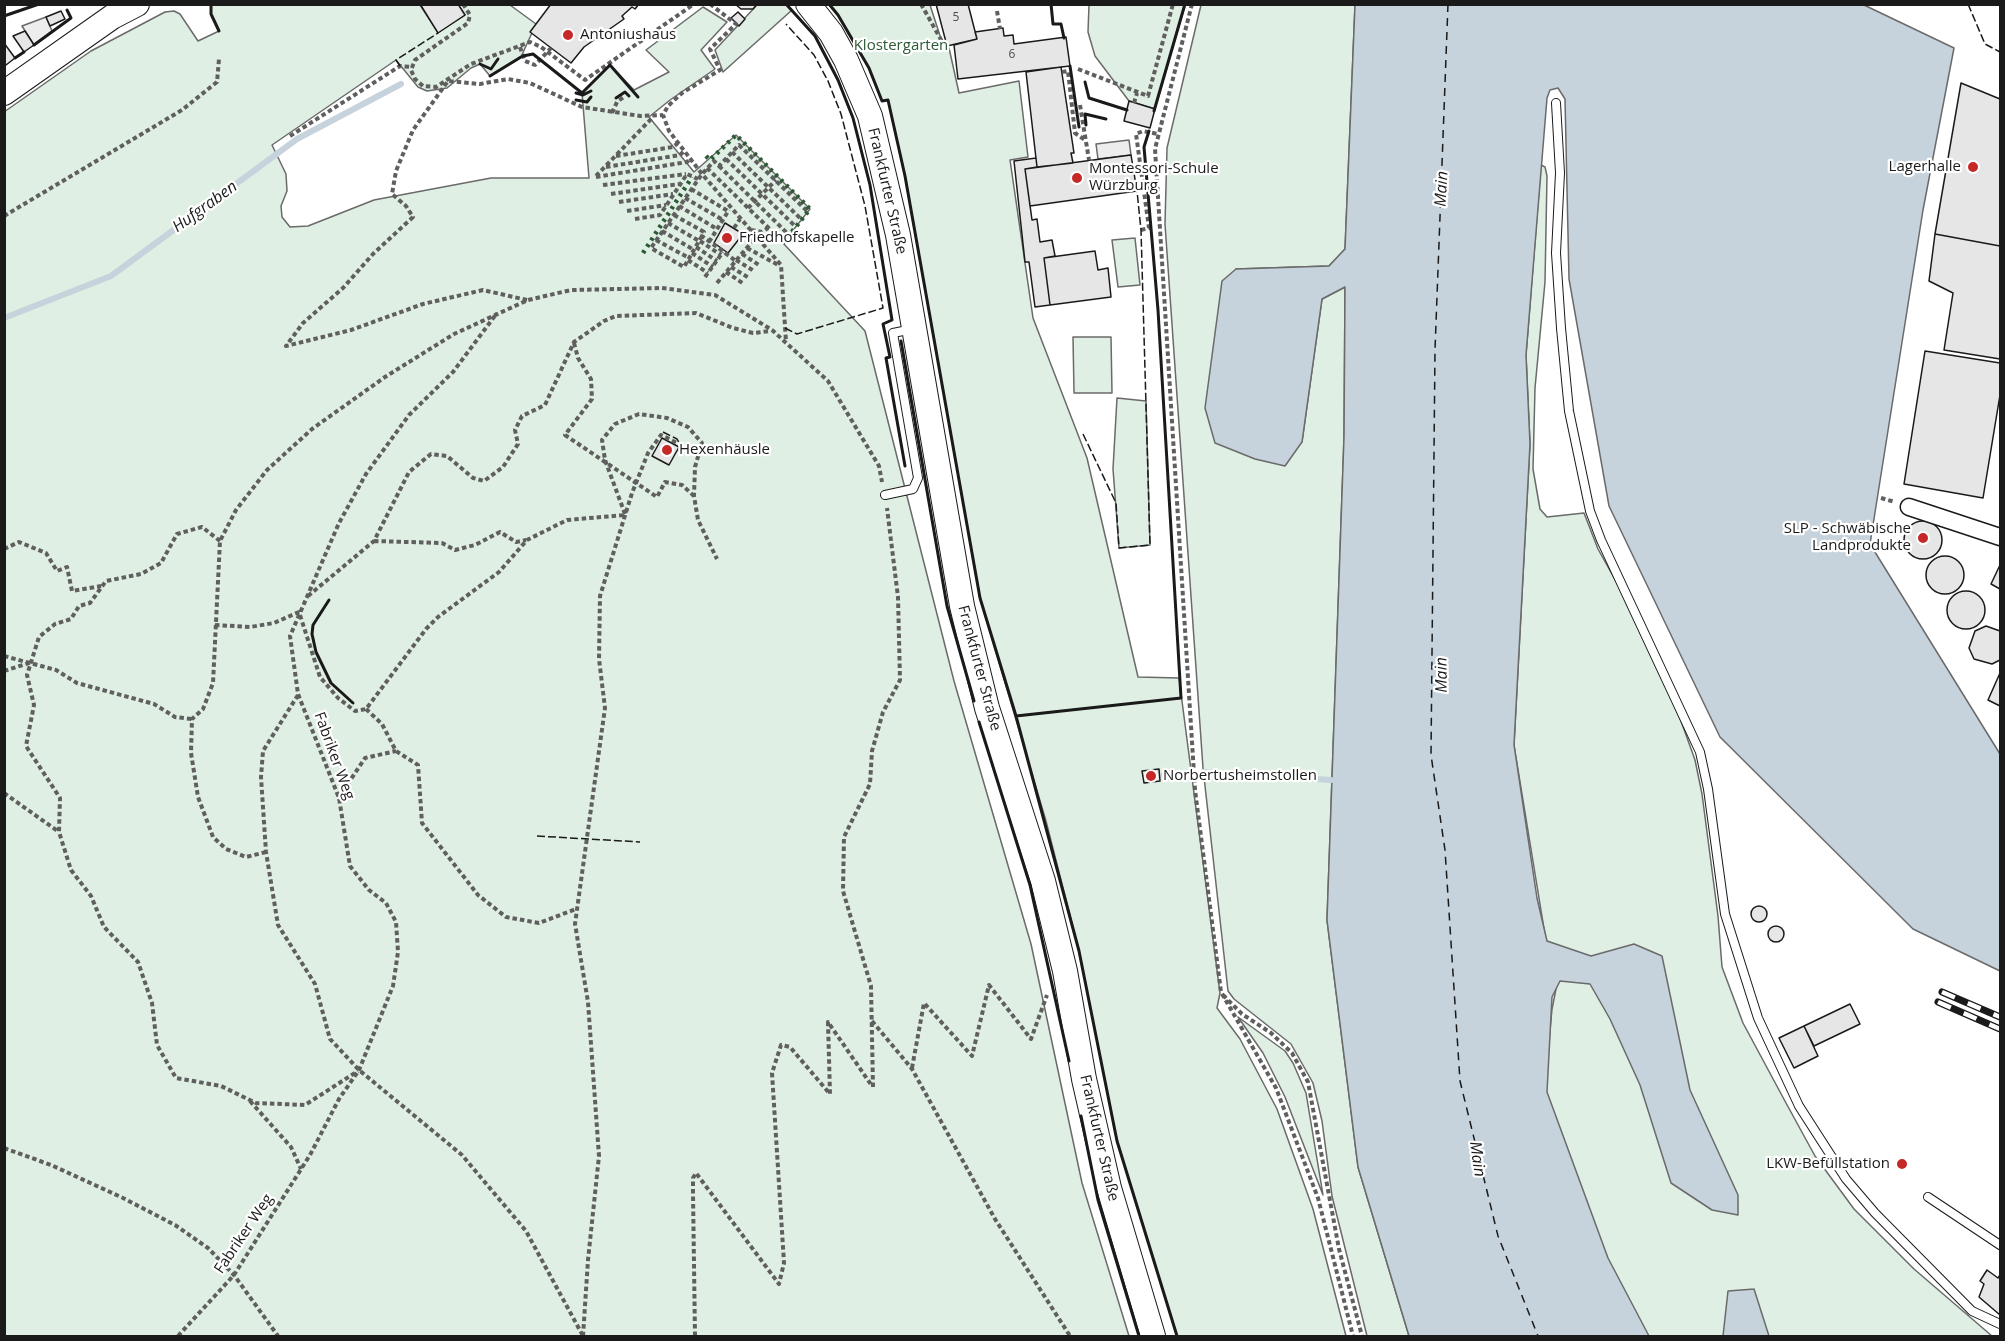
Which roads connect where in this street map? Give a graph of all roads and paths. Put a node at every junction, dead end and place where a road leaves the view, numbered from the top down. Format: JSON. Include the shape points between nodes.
{"nodes":[{"id":1,"x":137,"y":4,"type":"edge"},
{"id":2,"x":463,"y":4,"type":"edge"},
{"id":3,"x":694,"y":4,"type":"edge"},
{"id":4,"x":710,"y":4,"type":"edge"},
{"id":5,"x":808,"y":4,"type":"edge"},
{"id":6,"x":921,"y":4,"type":"edge"},
{"id":7,"x":1173,"y":4,"type":"edge"},
{"id":8,"x":1192,"y":4,"type":"edge"},
{"id":9,"x":997,"y":10,"type":"dead end"},
{"id":10,"x":1000,"y":29,"type":"dead end"},
{"id":11,"x":944,"y":45,"type":"dead end"},
{"id":12,"x":520,"y":46,"type":"junction"},
{"id":13,"x":551,"y":48,"type":"dead end"},
{"id":14,"x":219,"y":59,"type":"dead end"},
{"id":15,"x":412,"y":67,"type":"junction"},
{"id":16,"x":1078,"y":69,"type":"dead end"},
{"id":17,"x":1062,"y":72,"type":"dead end"},
{"id":18,"x":448,"y":81,"type":"junction"},
{"id":19,"x":4,"y":93,"type":"edge"},
{"id":20,"x":1137,"y":93,"type":"junction"},
{"id":21,"x":625,"y":96,"type":"dead end"},
{"id":22,"x":1134,"y":103,"type":"dead end"},
{"id":23,"x":1556,"y":103,"type":"dead end"},
{"id":24,"x":1080,"y":105,"type":"dead end"},
{"id":25,"x":612,"y":113,"type":"junction"},
{"id":26,"x":663,"y":115,"type":"junction"},
{"id":27,"x":654,"y":116,"type":"junction"},
{"id":28,"x":1158,"y":134,"type":"junction"},
{"id":29,"x":290,"y":136,"type":"dead end"},
{"id":30,"x":1085,"y":140,"type":"junction"},
{"id":31,"x":678,"y":143,"type":"junction"},
{"id":32,"x":684,"y":151,"type":"junction"},
{"id":33,"x":732,"y":152,"type":"junction"},
{"id":34,"x":616,"y":156,"type":"junction"},
{"id":35,"x":690,"y":159,"type":"junction"},
{"id":36,"x":726,"y":159,"type":"junction"},
{"id":37,"x":1089,"y":160,"type":"dead end"},
{"id":38,"x":719,"y":166,"type":"junction"},
{"id":39,"x":606,"y":167,"type":"junction"},
{"id":40,"x":707,"y":168,"type":"junction"},
{"id":41,"x":687,"y":174,"type":"junction"},
{"id":42,"x":702,"y":174,"type":"junction"},
{"id":43,"x":698,"y":178,"type":"junction"},
{"id":44,"x":776,"y":180,"type":"junction"},
{"id":45,"x":680,"y":184,"type":"junction"},
{"id":46,"x":603,"y":185,"type":"dead end"},
{"id":47,"x":769,"y":188,"type":"junction"},
{"id":48,"x":691,"y":189,"type":"junction"},
{"id":49,"x":611,"y":194,"type":"dead end"},
{"id":50,"x":673,"y":194,"type":"junction"},
{"id":51,"x":762,"y":195,"type":"junction"},
{"id":52,"x":685,"y":198,"type":"junction"},
{"id":53,"x":755,"y":201,"type":"junction"},
{"id":54,"x":619,"y":202,"type":"dead end"},
{"id":55,"x":666,"y":205,"type":"junction"},
{"id":56,"x":679,"y":206,"type":"junction"},
{"id":57,"x":748,"y":208,"type":"junction"},
{"id":58,"x":729,"y":209,"type":"junction"},
{"id":59,"x":627,"y":211,"type":"dead end"},
{"id":60,"x":807,"y":211,"type":"dead end"},
{"id":61,"x":674,"y":215,"type":"junction"},
{"id":62,"x":4,"y":216,"type":"edge"},
{"id":63,"x":800,"y":218,"type":"dead end"},
{"id":64,"x":635,"y":219,"type":"dead end"},
{"id":65,"x":740,"y":219,"type":"junction"},
{"id":66,"x":723,"y":220,"type":"junction"},
{"id":67,"x":668,"y":223,"type":"junction"},
{"id":68,"x":794,"y":225,"type":"dead end"},
{"id":69,"x":734,"y":228,"type":"dead end"},
{"id":70,"x":768,"y":228,"type":"junction"},
{"id":71,"x":717,"y":229,"type":"junction"},
{"id":72,"x":750,"y":230,"type":"junction"},
{"id":73,"x":1141,"y":230,"type":"dead end"},
{"id":74,"x":662,"y":231,"type":"junction"},
{"id":75,"x":787,"y":233,"type":"dead end"},
{"id":76,"x":756,"y":237,"type":"junction"},
{"id":77,"x":700,"y":239,"type":"junction"},
{"id":78,"x":657,"y":240,"type":"junction"},
{"id":79,"x":781,"y":240,"type":"dead end"},
{"id":80,"x":710,"y":242,"type":"junction"},
{"id":81,"x":747,"y":248,"type":"junction"},
{"id":82,"x":694,"y":250,"type":"junction"},
{"id":83,"x":722,"y":254,"type":"junction"},
{"id":84,"x":742,"y":254,"type":"junction"},
{"id":85,"x":689,"y":259,"type":"junction"},
{"id":86,"x":717,"y":261,"type":"junction"},
{"id":87,"x":736,"y":261,"type":"junction"},
{"id":88,"x":759,"y":265,"type":"dead end"},
{"id":89,"x":781,"y":266,"type":"junction"},
{"id":90,"x":713,"y":267,"type":"junction"},
{"id":91,"x":731,"y":267,"type":"junction"},
{"id":92,"x":754,"y":271,"type":"dead end"},
{"id":93,"x":726,"y":272,"type":"junction"},
{"id":94,"x":708,"y":273,"type":"junction"},
{"id":95,"x":705,"y":277,"type":"dead end"},
{"id":96,"x":749,"y":278,"type":"dead end"},
{"id":97,"x":717,"y":283,"type":"dead end"},
{"id":98,"x":744,"y":284,"type":"dead end"},
{"id":99,"x":528,"y":300,"type":"junction"},
{"id":100,"x":499,"y":312,"type":"junction"},
{"id":101,"x":914,"y":328,"type":"junction"},
{"id":102,"x":772,"y":330,"type":"junction"},
{"id":103,"x":574,"y":342,"type":"junction"},
{"id":104,"x":786,"y":343,"type":"junction"},
{"id":105,"x":677,"y":443,"type":"dead end"},
{"id":106,"x":605,"y":460,"type":"junction"},
{"id":107,"x":636,"y":484,"type":"junction"},
{"id":108,"x":885,"y":495,"type":"junction"},
{"id":109,"x":694,"y":496,"type":"junction"},
{"id":110,"x":1909,"y":507,"type":"dead end"},
{"id":111,"x":625,"y":515,"type":"junction"},
{"id":112,"x":2001,"y":537,"type":"edge"},
{"id":113,"x":526,"y":540,"type":"junction"},
{"id":114,"x":220,"y":541,"type":"junction"},
{"id":115,"x":374,"y":541,"type":"junction"},
{"id":116,"x":4,"y":549,"type":"edge"},
{"id":117,"x":717,"y":559,"type":"dead end"},
{"id":118,"x":101,"y":586,"type":"junction"},
{"id":119,"x":305,"y":598,"type":"junction"},
{"id":120,"x":299,"y":612,"type":"junction"},
{"id":121,"x":215,"y":626,"type":"junction"},
{"id":122,"x":4,"y":656,"type":"edge"},
{"id":123,"x":33,"y":662,"type":"junction"},
{"id":124,"x":4,"y":671,"type":"edge"},
{"id":125,"x":298,"y":694,"type":"junction"},
{"id":126,"x":366,"y":710,"type":"junction"},
{"id":127,"x":192,"y":719,"type":"junction"},
{"id":128,"x":396,"y":751,"type":"junction"},
{"id":129,"x":4,"y":793,"type":"edge"},
{"id":130,"x":339,"y":798,"type":"junction"},
{"id":131,"x":59,"y":832,"type":"junction"},
{"id":132,"x":266,"y":852,"type":"junction"},
{"id":133,"x":576,"y":909,"type":"junction"},
{"id":134,"x":1050,"y":987,"type":"dead end"},
{"id":135,"x":1221,"y":992,"type":"junction"},
{"id":136,"x":872,"y":1020,"type":"junction"},
{"id":137,"x":912,"y":1069,"type":"junction"},
{"id":138,"x":359,"y":1070,"type":"junction"},
{"id":139,"x":249,"y":1099,"type":"junction"},
{"id":140,"x":4,"y":1148,"type":"edge"},
{"id":141,"x":301,"y":1169,"type":"junction"},
{"id":142,"x":1928,"y":1197,"type":"dead end"},
{"id":143,"x":2001,"y":1245,"type":"edge"},
{"id":144,"x":234,"y":1275,"type":"junction"},
{"id":145,"x":2001,"y":1324,"type":"edge"},
{"id":146,"x":178,"y":1336,"type":"edge"},
{"id":147,"x":278,"y":1336,"type":"edge"},
{"id":148,"x":583,"y":1336,"type":"edge"},
{"id":149,"x":695,"y":1336,"type":"edge"},
{"id":150,"x":1070,"y":1336,"type":"edge"},
{"id":151,"x":1153,"y":1336,"type":"edge"},
{"id":152,"x":1353,"y":1336,"type":"edge"},
{"id":153,"x":1362,"y":1336,"type":"edge"}],
"edges":[{"from":1,"to":19,"type":"main road","via":[[112,17]]},
{"from":2,"to":15,"type":"path","via":[[470,15],[468,23],[427,49]]},
{"from":3,"to":12,"type":"path","via":[[585,80],[541,47],[530,42]]},
{"from":4,"to":26,"type":"path","via":[[735,24],[710,49],[720,70],[682,93]]},
{"from":5,"to":101,"type":"main road","name":"Frankfurter Straße","via":[[846,60],[870,116],[898,235]]},
{"from":6,"to":11,"type":"path"},
{"from":7,"to":20,"type":"path","via":[[1148,96]]},
{"from":8,"to":28,"type":"path"},
{"from":9,"to":10,"type":"path"},
{"from":12,"to":13,"type":"path","via":[[522,57],[530,65],[540,63]]},
{"from":12,"to":18,"type":"path","via":[[471,64]]},
{"from":14,"to":62,"type":"path","via":[[217,82],[182,110]]},
{"from":15,"to":18,"type":"path","via":[[415,79],[423,86],[436,87]]},
{"from":15,"to":29,"type":"path","via":[[400,66]]},
{"from":16,"to":20,"type":"path"},
{"from":17,"to":30,"type":"path","via":[[1068,71],[1076,133]]},
{"from":18,"to":25,"type":"path","via":[[480,84],[508,79],[530,83],[582,107]]},
{"from":18,"to":99,"type":"path","via":[[413,130],[396,171],[392,194],[413,217],[303,323],[286,346],[483,290]]},
{"from":20,"to":22,"type":"path"},
{"from":21,"to":25,"type":"path"},
{"from":23,"to":145,"type":"lane","via":[[1560,173],[1556,253],[1561,328],[1569,411],[1590,511],[1700,752],[1725,914],[1758,1018],[1798,1106],[1846,1179],[1964,1303]]},
{"from":24,"to":30,"type":"path"},
{"from":25,"to":27,"type":"path"},
{"from":26,"to":27,"type":"path"},
{"from":26,"to":31,"type":"path"},
{"from":27,"to":34,"type":"path"},
{"from":28,"to":73,"type":"path","via":[[1136,134],[1149,228]]},
{"from":28,"to":135,"type":"path","via":[[1155,149],[1194,778]]},
{"from":30,"to":37,"type":"path"},
{"from":31,"to":32,"type":"path"},
{"from":31,"to":34,"type":"path","via":[[674,147]]},
{"from":32,"to":35,"type":"path"},
{"from":32,"to":39,"type":"path"},
{"from":33,"to":36,"type":"path"},
{"from":33,"to":44,"type":"path","via":[[739,145]]},
{"from":33,"to":47,"type":"path"},
{"from":34,"to":39,"type":"path"},
{"from":35,"to":39,"type":"path","via":[[596,177]]},
{"from":35,"to":42,"type":"path"},
{"from":36,"to":38,"type":"path"},
{"from":36,"to":51,"type":"path"},
{"from":38,"to":40,"type":"path","via":[[714,161]]},
{"from":38,"to":53,"type":"path"},
{"from":40,"to":42,"type":"path"},
{"from":40,"to":57,"type":"path"},
{"from":41,"to":43,"type":"path"},
{"from":41,"to":45,"type":"path"},
{"from":41,"to":46,"type":"path"},
{"from":42,"to":43,"type":"path"},
{"from":42,"to":58,"type":"path"},
{"from":43,"to":48,"type":"path"},
{"from":44,"to":47,"type":"path"},
{"from":44,"to":60,"type":"path"},
{"from":45,"to":49,"type":"path"},
{"from":45,"to":50,"type":"path"},
{"from":47,"to":51,"type":"path"},
{"from":47,"to":63,"type":"path"},
{"from":48,"to":52,"type":"path"},
{"from":48,"to":58,"type":"path"},
{"from":50,"to":54,"type":"path"},
{"from":50,"to":55,"type":"path"},
{"from":51,"to":53,"type":"path"},
{"from":51,"to":68,"type":"path"},
{"from":52,"to":56,"type":"path"},
{"from":52,"to":66,"type":"path"},
{"from":53,"to":57,"type":"path"},
{"from":53,"to":75,"type":"path"},
{"from":55,"to":59,"type":"path"},
{"from":55,"to":64,"type":"path","via":[[660,215]]},
{"from":56,"to":61,"type":"path"},
{"from":56,"to":71,"type":"path"},
{"from":57,"to":70,"type":"path"},
{"from":58,"to":65,"type":"path"},
{"from":58,"to":66,"type":"path"},
{"from":61,"to":67,"type":"path"},
{"from":61,"to":77,"type":"path","via":[[704,232]]},
{"from":65,"to":69,"type":"path"},
{"from":65,"to":72,"type":"path"},
{"from":66,"to":71,"type":"path"},
{"from":67,"to":74,"type":"path"},
{"from":67,"to":77,"type":"path"},
{"from":70,"to":72,"type":"path","via":[[762,232]]},
{"from":70,"to":79,"type":"path"},
{"from":71,"to":80,"type":"path"},
{"from":72,"to":76,"type":"path"},
{"from":74,"to":78,"type":"path"},
{"from":74,"to":82,"type":"path"},
{"from":76,"to":81,"type":"path"},
{"from":76,"to":89,"type":"path"},
{"from":77,"to":80,"type":"path"},
{"from":77,"to":82,"type":"path"},
{"from":77,"to":83,"type":"path"},
{"from":78,"to":85,"type":"path"},
{"from":78,"to":85,"type":"path","via":[[651,248],[684,267]]},
{"from":80,"to":83,"type":"path"},
{"from":81,"to":84,"type":"path"},
{"from":81,"to":89,"type":"path"},
{"from":82,"to":85,"type":"path"},
{"from":82,"to":86,"type":"path"},
{"from":82,"to":90,"type":"path"},
{"from":83,"to":86,"type":"path"},
{"from":83,"to":87,"type":"path"},
{"from":84,"to":87,"type":"path"},
{"from":84,"to":88,"type":"path"},
{"from":85,"to":94,"type":"path"},
{"from":86,"to":90,"type":"path"},
{"from":87,"to":91,"type":"path"},
{"from":87,"to":92,"type":"path"},
{"from":89,"to":104,"type":"path"},
{"from":90,"to":94,"type":"path"},
{"from":91,"to":93,"type":"path"},
{"from":91,"to":96,"type":"path"},
{"from":93,"to":97,"type":"path"},
{"from":93,"to":98,"type":"path"},
{"from":94,"to":95,"type":"path"},
{"from":99,"to":100,"type":"path"},
{"from":99,"to":102,"type":"path","via":[[572,290],[662,288],[715,296]]},
{"from":100,"to":114,"type":"path","via":[[454,334],[385,377],[312,429],[267,470],[236,510]]},
{"from":100,"to":119,"type":"path","name":"Fabriker Weg","via":[[453,372],[409,415],[366,474]]},
{"from":101,"to":108,"type":"lane","via":[[893,333],[918,478],[912,489]]},
{"from":101,"to":151,"type":"main road","name":"Frankfurter Straße","via":[[962,606],[987,708],[1043,881],[1109,1188]]},
{"from":102,"to":103,"type":"path","via":[[753,333],[696,313],[616,316]]},
{"from":102,"to":104,"type":"path"},
{"from":103,"to":106,"type":"path","via":[[578,358],[591,379],[592,399],[565,435]]},
{"from":103,"to":115,"type":"path","via":[[545,405],[522,416],[514,430],[518,444],[503,467],[484,482],[473,478],[447,456],[431,454],[409,472]]},
{"from":104,"to":108,"type":"path","via":[[828,381],[879,466]]},
{"from":105,"to":107,"type":"path","via":[[661,435],[656,438]]},
{"from":106,"to":107,"type":"path"},
{"from":106,"to":109,"type":"path","via":[[602,440],[615,424],[639,414],[667,418],[688,427],[702,443],[695,468]]},
{"from":106,"to":111,"type":"path"},
{"from":107,"to":109,"type":"path","via":[[657,497],[665,482],[682,485]]},
{"from":107,"to":111,"type":"path"},
{"from":108,"to":136,"type":"path","via":[[898,597],[900,680],[883,712],[872,751],[870,784],[844,837],[843,891],[871,986]]},
{"from":109,"to":117,"type":"path","via":[[698,520]]},
{"from":110,"to":112,"type":"street"},
{"from":111,"to":113,"type":"path","via":[[567,520]]},
{"from":111,"to":133,"type":"path","via":[[600,596],[599,659],[605,708]]},
{"from":113,"to":115,"type":"path","via":[[516,542],[500,532],[476,545],[455,550],[441,543]]},
{"from":113,"to":126,"type":"path","via":[[499,572],[426,629]]},
{"from":114,"to":118,"type":"path","via":[[202,527],[177,534],[161,563],[141,574],[106,580]]},
{"from":114,"to":121,"type":"path"},
{"from":115,"to":119,"type":"path"},
{"from":116,"to":118,"type":"path","via":[[19,542],[46,553],[57,572],[67,567],[72,591]]},
{"from":118,"to":123,"type":"path","via":[[90,603],[79,606],[71,619],[55,624],[39,637]]},
{"from":119,"to":120,"type":"path","name":"Fabriker Weg"},
{"from":120,"to":121,"type":"path","via":[[274,623]]},
{"from":120,"to":125,"type":"path","name":"Fabriker Weg","via":[[290,636]]},
{"from":120,"to":126,"type":"path","via":[[320,677],[338,699],[355,711]]},
{"from":121,"to":127,"type":"path","via":[[213,683],[203,709]]},
{"from":122,"to":123,"type":"path"},
{"from":123,"to":124,"type":"path"},
{"from":123,"to":127,"type":"path","via":[[77,683],[132,696],[175,717]]},
{"from":123,"to":131,"type":"path","via":[[27,675],[34,705],[26,746],[60,798]]},
{"from":125,"to":130,"type":"path","name":"Fabriker Weg"},
{"from":125,"to":132,"type":"path","via":[[263,751],[261,800]]},
{"from":126,"to":128,"type":"path","via":[[381,723]]},
{"from":127,"to":132,"type":"path","via":[[191,753],[198,797],[213,837],[226,849],[246,856]]},
{"from":128,"to":130,"type":"path","via":[[365,758]]},
{"from":128,"to":133,"type":"path","via":[[418,765],[422,823],[477,896],[506,917],[539,923]]},
{"from":129,"to":131,"type":"path"},
{"from":130,"to":138,"type":"path","name":"Fabriker Weg","via":[[350,866],[369,890],[386,903],[396,922],[398,952],[393,986]]},
{"from":131,"to":139,"type":"path","via":[[71,870],[91,896],[104,927],[138,962],[152,1003],[157,1045],[176,1078],[221,1086]]},
{"from":132,"to":138,"type":"path","via":[[278,926],[315,984],[330,1039]]},
{"from":133,"to":148,"type":"path","via":[[588,1002],[599,1156]]},
{"from":134,"to":137,"type":"path","via":[[1031,1039],[989,985],[972,1056],[924,1003]]},
{"from":135,"to":152,"type":"path","via":[[1280,1099],[1318,1198]]},
{"from":135,"to":153,"type":"path","via":[[1242,1014],[1292,1053],[1308,1082],[1339,1250]]},
{"from":136,"to":137,"type":"path"},
{"from":136,"to":149,"type":"path","via":[[873,1087],[828,1022],[830,1094],[790,1047],[781,1045],[772,1073],[784,1263],[779,1284],[701,1177],[696,1173],[693,1178]]},
{"from":137,"to":150,"type":"path","via":[[995,1219]]},
{"from":138,"to":139,"type":"path","via":[[305,1105],[256,1103]]},
{"from":138,"to":141,"type":"path","name":"Fabriker Weg"},
{"from":138,"to":148,"type":"path","via":[[462,1155],[490,1188],[526,1231]]},
{"from":139,"to":141,"type":"path","via":[[291,1147]]},
{"from":140,"to":144,"type":"path","via":[[51,1165],[175,1225],[208,1248]]},
{"from":141,"to":144,"type":"path","name":"Fabriker Weg"},
{"from":142,"to":143,"type":"lane"},
{"from":144,"to":146,"type":"path","name":"Fabriker Weg"},
{"from":144,"to":147,"type":"path"}]}
